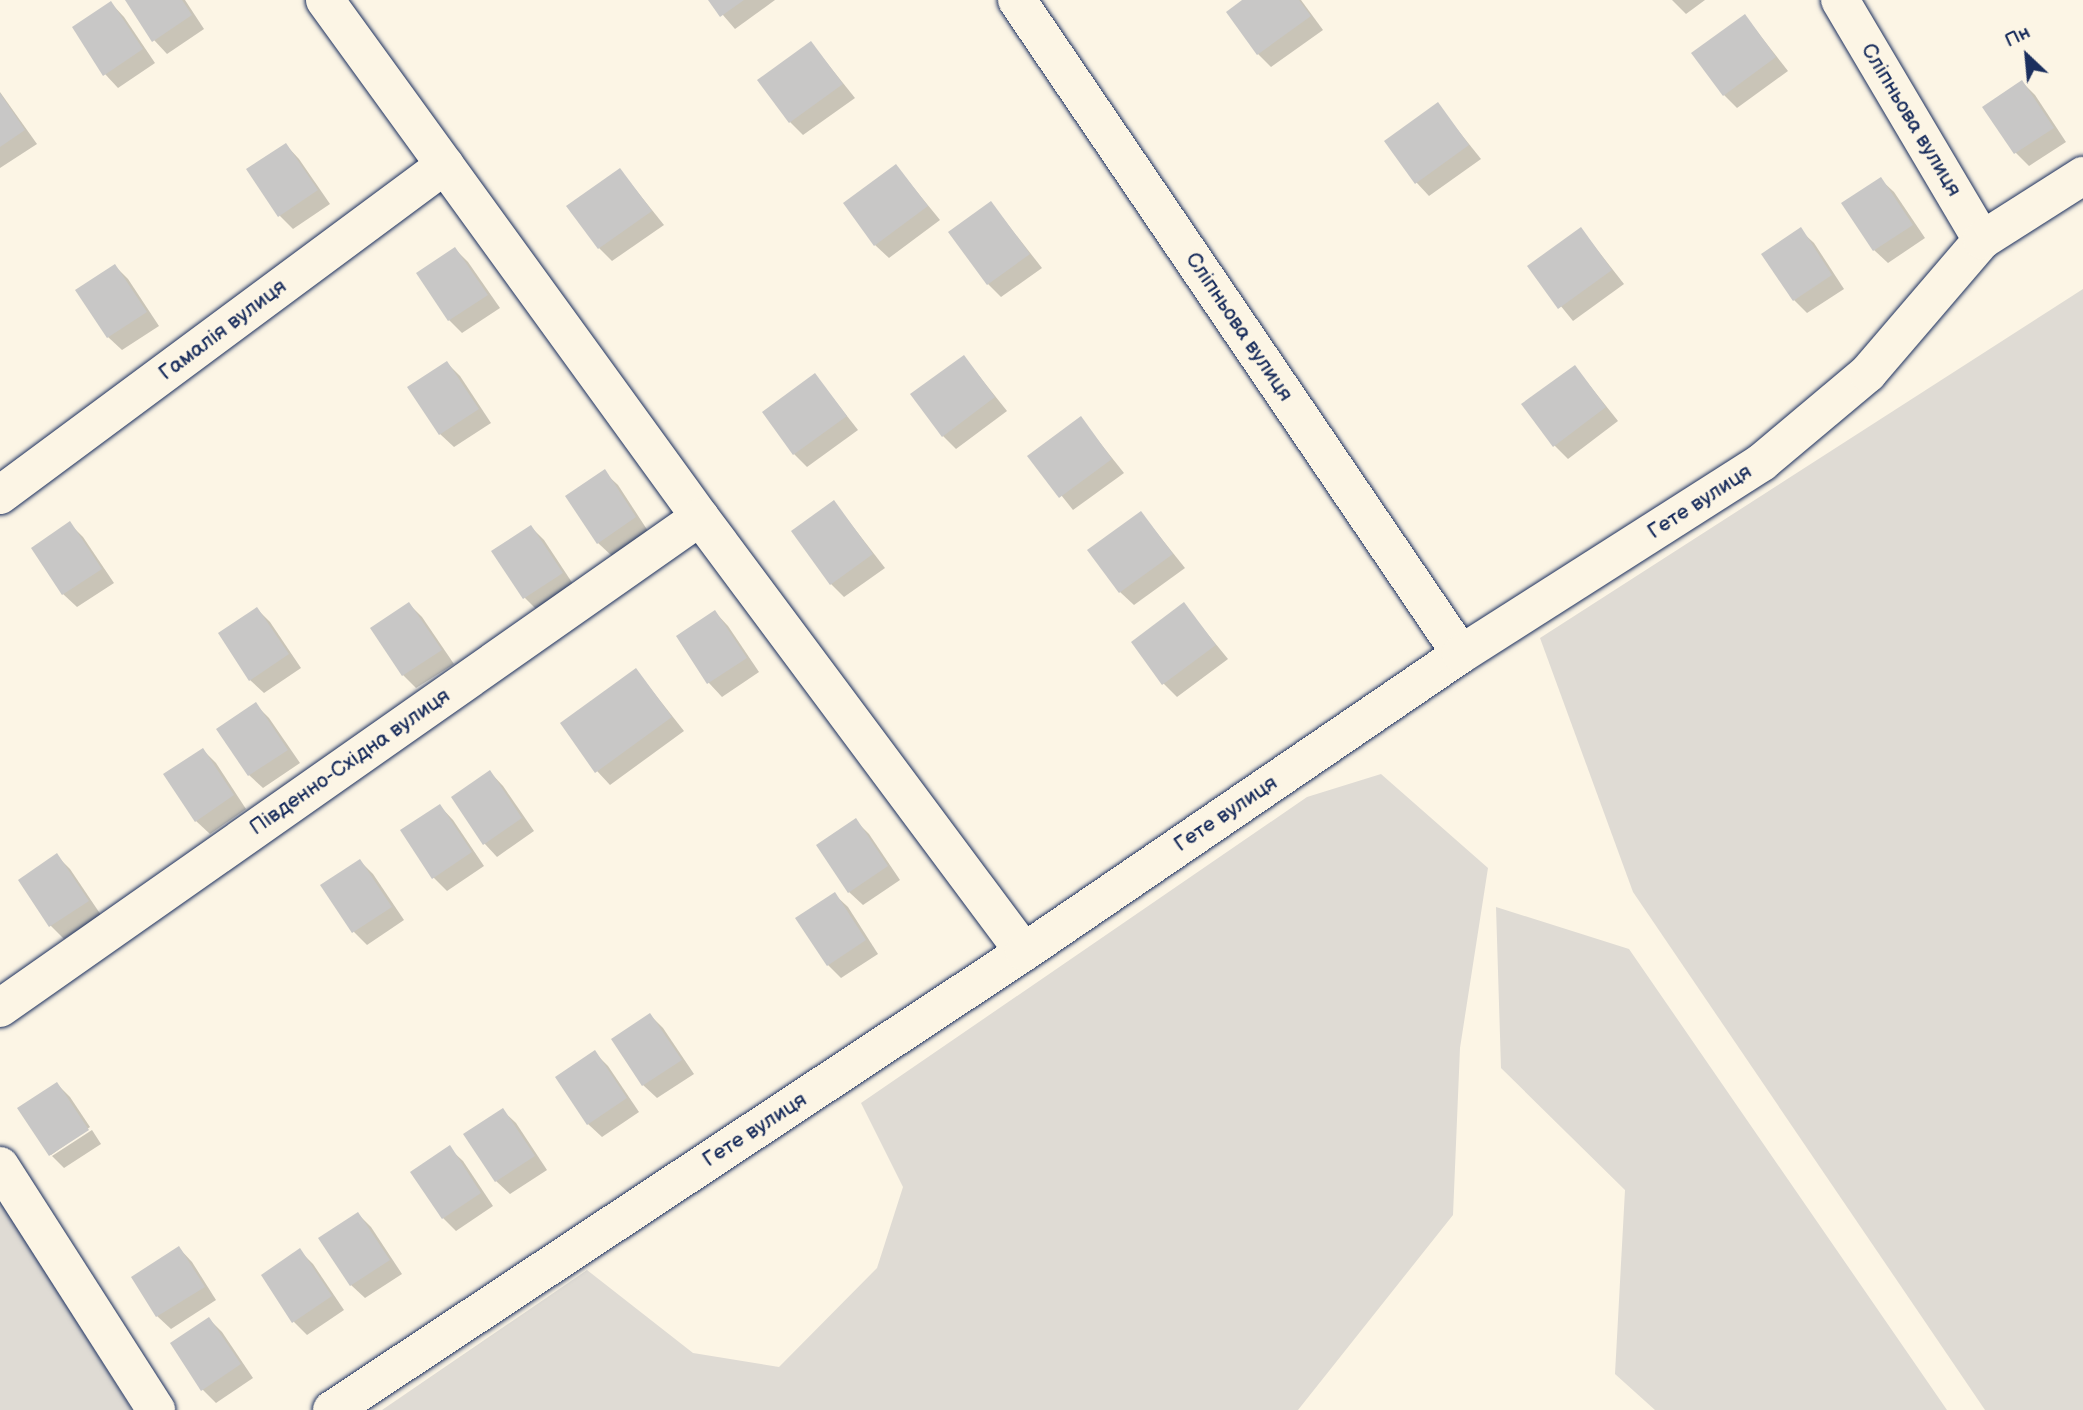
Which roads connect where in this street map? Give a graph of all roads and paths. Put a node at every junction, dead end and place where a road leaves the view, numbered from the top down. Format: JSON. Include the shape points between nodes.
{"nodes":[{"id":1,"x":325,"y":0,"type":"edge"},
{"id":2,"x":1017,"y":0,"type":"edge"},
{"id":3,"x":1840,"y":0,"type":"edge"},
{"id":4,"x":445,"y":165,"type":"junction"},
{"id":5,"x":2083,"y":176,"type":"edge"},
{"id":6,"x":1982,"y":240,"type":"junction"},
{"id":7,"x":0,"y":495,"type":"edge"},
{"id":8,"x":700,"y":517,"type":"junction"},
{"id":9,"x":1461,"y":654,"type":"junction"},
{"id":10,"x":1024,"y":952,"type":"junction"},
{"id":11,"x":0,"y":1008,"type":"edge"},
{"id":12,"x":0,"y":1166,"type":"edge"},
{"id":13,"x":156,"y":1410,"type":"edge"},
{"id":14,"x":332,"y":1410,"type":"edge"}],
"edges":[{"from":1,"to":4,"type":"street"},
{"from":2,"to":9,"type":"street","name":"Сліпньова вулиця"},
{"from":3,"to":6,"type":"street","name":"Сліпньова вулиця"},
{"from":4,"to":7,"type":"street","name":"Гамалія вулиця"},
{"from":4,"to":8,"type":"street"},
{"from":5,"to":6,"type":"street","name":"Гете вулиця"},
{"from":6,"to":9,"type":"street","name":"Гете вулиця","via":[[1868,373],[1762,462]]},
{"from":8,"to":10,"type":"street"},
{"from":8,"to":11,"type":"street","name":"Південно-Східна вулиця"},
{"from":9,"to":10,"type":"street","name":"Гете вулиця"},
{"from":10,"to":14,"type":"street","name":"Гете вулиця"},
{"from":12,"to":13,"type":"street"}]}
